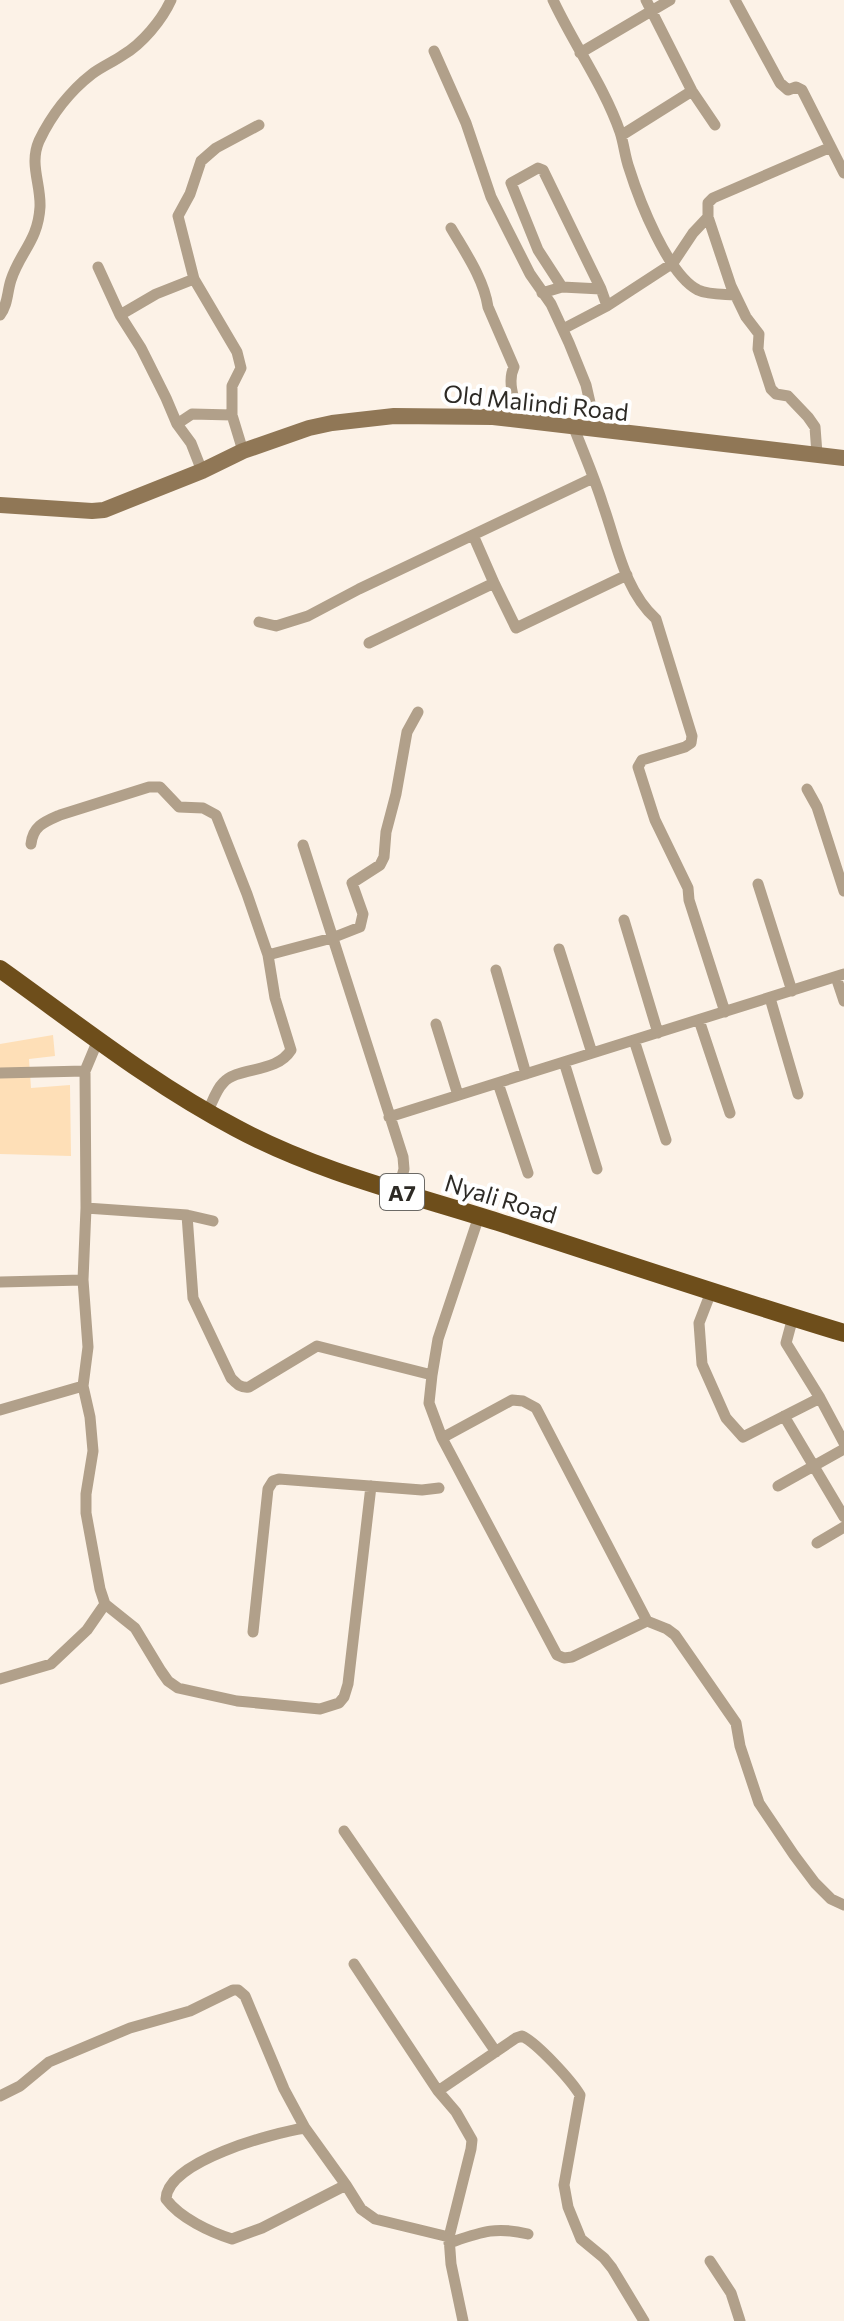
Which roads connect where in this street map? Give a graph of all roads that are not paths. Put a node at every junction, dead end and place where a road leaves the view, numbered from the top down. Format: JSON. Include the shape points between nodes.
{"nodes":[{"id":1,"x":171,"y":0,"type":"edge"},
{"id":2,"x":553,"y":0,"type":"edge"},
{"id":3,"x":646,"y":0,"type":"edge"},
{"id":4,"x":670,"y":0,"type":"edge"},
{"id":5,"x":735,"y":0,"type":"edge"},
{"id":6,"x":652,"y":12,"type":"junction"},
{"id":7,"x":434,"y":51,"type":"dead end"},
{"id":8,"x":580,"y":53,"type":"junction"},
{"id":9,"x":692,"y":91,"type":"junction"},
{"id":10,"x":259,"y":125,"type":"dead end"},
{"id":11,"x":715,"y":125,"type":"dead end"},
{"id":12,"x":622,"y":135,"type":"junction"},
{"id":13,"x":831,"y":147,"type":"junction"},
{"id":14,"x":844,"y":173,"type":"edge"},
{"id":15,"x":708,"y":217,"type":"junction"},
{"id":16,"x":451,"y":228,"type":"dead end"},
{"id":17,"x":673,"y":263,"type":"junction"},
{"id":18,"x":98,"y":267,"type":"dead end"},
{"id":19,"x":194,"y":279,"type":"junction"},
{"id":20,"x":562,"y":287,"type":"junction"},
{"id":21,"x":601,"y":289,"type":"junction"},
{"id":22,"x":542,"y":293,"type":"junction"},
{"id":23,"x":735,"y":295,"type":"junction"},
{"id":24,"x":607,"y":306,"type":"junction"},
{"id":25,"x":0,"y":315,"type":"edge"},
{"id":26,"x":120,"y":315,"type":"junction"},
{"id":27,"x":563,"y":329,"type":"junction"},
{"id":28,"x":232,"y":415,"type":"junction"},
{"id":29,"x":521,"y":422,"type":"junction"},
{"id":30,"x":177,"y":424,"type":"junction"},
{"id":31,"x":574,"y":428,"type":"junction"},
{"id":32,"x":596,"y":429,"type":"junction"},
{"id":33,"x":243,"y":451,"type":"junction"},
{"id":34,"x":817,"y":454,"type":"junction"},
{"id":35,"x":844,"y":458,"type":"edge"},
{"id":36,"x":202,"y":471,"type":"junction"},
{"id":37,"x":593,"y":478,"type":"junction"},
{"id":38,"x":0,"y":505,"type":"edge"},
{"id":39,"x":473,"y":535,"type":"junction"},
{"id":40,"x":627,"y":575,"type":"junction"},
{"id":41,"x":494,"y":583,"type":"junction"},
{"id":42,"x":259,"y":622,"type":"dead end"},
{"id":43,"x":369,"y":643,"type":"dead end"},
{"id":44,"x":418,"y":712,"type":"dead end"},
{"id":45,"x":807,"y":789,"type":"dead end"},
{"id":46,"x":31,"y":844,"type":"dead end"},
{"id":47,"x":303,"y":845,"type":"dead end"},
{"id":48,"x":758,"y":884,"type":"dead end"},
{"id":49,"x":844,"y":891,"type":"edge"},
{"id":50,"x":624,"y":920,"type":"dead end"},
{"id":51,"x":332,"y":938,"type":"junction"},
{"id":52,"x":559,"y":949,"type":"dead end"},
{"id":53,"x":268,"y":955,"type":"junction"},
{"id":54,"x":0,"y":969,"type":"edge"},
{"id":55,"x":496,"y":970,"type":"dead end"},
{"id":56,"x":840,"y":976,"type":"edge"},
{"id":57,"x":792,"y":991,"type":"junction"},
{"id":58,"x":770,"y":998,"type":"junction"},
{"id":59,"x":844,"y":1001,"type":"edge"},
{"id":60,"x":725,"y":1012,"type":"junction"},
{"id":61,"x":699,"y":1020,"type":"junction"},
{"id":62,"x":436,"y":1024,"type":"dead end"},
{"id":63,"x":658,"y":1033,"type":"junction"},
{"id":64,"x":98,"y":1040,"type":"junction"},
{"id":65,"x":634,"y":1040,"type":"junction"},
{"id":66,"x":592,"y":1053,"type":"junction"},
{"id":67,"x":564,"y":1062,"type":"junction"},
{"id":68,"x":85,"y":1071,"type":"junction"},
{"id":69,"x":0,"y":1073,"type":"edge"},
{"id":70,"x":526,"y":1074,"type":"junction"},
{"id":71,"x":498,"y":1083,"type":"junction"},
{"id":72,"x":798,"y":1094,"type":"dead end"},
{"id":73,"x":458,"y":1095,"type":"junction"},
{"id":74,"x":208,"y":1111,"type":"junction"},
{"id":75,"x":730,"y":1113,"type":"dead end"},
{"id":76,"x":389,"y":1117,"type":"junction"},
{"id":77,"x":666,"y":1140,"type":"dead end"},
{"id":78,"x":597,"y":1169,"type":"dead end"},
{"id":79,"x":528,"y":1173,"type":"dead end"},
{"id":80,"x":398,"y":1191,"type":"junction"},
{"id":81,"x":86,"y":1208,"type":"junction"},
{"id":82,"x":187,"y":1215,"type":"junction"},
{"id":83,"x":479,"y":1216,"type":"junction"},
{"id":84,"x":213,"y":1221,"type":"dead end"},
{"id":85,"x":83,"y":1280,"type":"junction"},
{"id":86,"x":0,"y":1282,"type":"edge"},
{"id":87,"x":711,"y":1292,"type":"junction"},
{"id":88,"x":793,"y":1317,"type":"junction"},
{"id":89,"x":844,"y":1333,"type":"edge"},
{"id":90,"x":432,"y":1375,"type":"junction"},
{"id":91,"x":83,"y":1386,"type":"junction"},
{"id":92,"x":820,"y":1398,"type":"junction"},
{"id":93,"x":0,"y":1410,"type":"edge"},
{"id":94,"x":784,"y":1416,"type":"junction"},
{"id":95,"x":442,"y":1438,"type":"junction"},
{"id":96,"x":844,"y":1443,"type":"edge"},
{"id":97,"x":844,"y":1449,"type":"edge"},
{"id":98,"x":813,"y":1465,"type":"junction"},
{"id":99,"x":371,"y":1486,"type":"junction"},
{"id":100,"x":778,"y":1486,"type":"dead end"},
{"id":101,"x":439,"y":1488,"type":"dead end"},
{"id":102,"x":844,"y":1517,"type":"edge"},
{"id":103,"x":844,"y":1527,"type":"edge"},
{"id":104,"x":817,"y":1543,"type":"dead end"},
{"id":105,"x":105,"y":1604,"type":"junction"},
{"id":106,"x":647,"y":1621,"type":"junction"},
{"id":107,"x":253,"y":1632,"type":"dead end"},
{"id":108,"x":0,"y":1679,"type":"edge"},
{"id":109,"x":344,"y":1831,"type":"dead end"},
{"id":110,"x":844,"y":1905,"type":"edge"},
{"id":111,"x":354,"y":1964,"type":"dead end"},
{"id":112,"x":496,"y":2052,"type":"junction"},
{"id":113,"x":438,"y":2091,"type":"junction"},
{"id":114,"x":0,"y":2096,"type":"edge"},
{"id":115,"x":305,"y":2128,"type":"junction"},
{"id":116,"x":346,"y":2185,"type":"junction"},
{"id":117,"x":528,"y":2234,"type":"dead end"},
{"id":118,"x":449,"y":2240,"type":"junction"},
{"id":119,"x":710,"y":2261,"type":"dead end"},
{"id":120,"x":463,"y":2321,"type":"edge"},
{"id":121,"x":644,"y":2321,"type":"edge"},
{"id":122,"x":740,"y":2321,"type":"edge"}],
"edges":[{"from":1,"to":25,"type":"street","via":[[142,39],[65,100],[38,143],[37,225],[10,280]]},
{"from":2,"to":8,"type":"street"},
{"from":3,"to":6,"type":"street"},
{"from":4,"to":6,"type":"street"},
{"from":5,"to":13,"type":"street","via":[[780,83],[788,90],[802,90]]},
{"from":6,"to":8,"type":"street"},
{"from":6,"to":9,"type":"street"},
{"from":7,"to":22,"type":"street","via":[[491,197]]},
{"from":8,"to":12,"type":"street"},
{"from":9,"to":11,"type":"street"},
{"from":9,"to":12,"type":"street"},
{"from":10,"to":19,"type":"street","via":[[201,161],[178,216]]},
{"from":12,"to":17,"type":"street","via":[[647,217]]},
{"from":13,"to":14,"type":"street"},
{"from":13,"to":15,"type":"street","via":[[713,198]]},
{"from":15,"to":17,"type":"street"},
{"from":15,"to":23,"type":"street"},
{"from":16,"to":29,"type":"street","via":[[470,260],[514,367],[511,384]]},
{"from":17,"to":23,"type":"street","via":[[698,290]]},
{"from":17,"to":24,"type":"street"},
{"from":18,"to":26,"type":"street"},
{"from":19,"to":26,"type":"street"},
{"from":19,"to":28,"type":"street","via":[[237,352],[241,368],[232,386]]},
{"from":20,"to":21,"type":"street"},
{"from":20,"to":21,"type":"street","via":[[538,250],[511,183],[538,168],[549,180]]},
{"from":20,"to":22,"type":"street"},
{"from":21,"to":24,"type":"street"},
{"from":22,"to":27,"type":"street"},
{"from":23,"to":34,"type":"street","via":[[759,334],[758,349],[771,389],[788,396],[808,417],[815,427]]},
{"from":24,"to":27,"type":"street"},
{"from":26,"to":30,"type":"street"},
{"from":27,"to":32,"type":"street","via":[[586,385]]},
{"from":28,"to":30,"type":"street","via":[[192,414]]},
{"from":28,"to":33,"type":"street"},
{"from":29,"to":31,"type":"main road","name":"Old Malindi Road"},
{"from":29,"to":33,"type":"main road","name":"Old Malindi Road","via":[[471,416],[369,418],[309,428]]},
{"from":30,"to":36,"type":"street"},
{"from":31,"to":32,"type":"main road","name":"Old Malindi Road"},
{"from":31,"to":37,"type":"street"},
{"from":32,"to":34,"type":"main road","name":"Old Malindi Road"},
{"from":33,"to":36,"type":"main road","name":"Old Malindi Road"},
{"from":34,"to":35,"type":"main road","name":"Old Malindi Road"},
{"from":36,"to":38,"type":"main road","name":"Old Malindi Road","via":[[104,510]]},
{"from":37,"to":39,"type":"street"},
{"from":37,"to":40,"type":"street"},
{"from":39,"to":41,"type":"street"},
{"from":39,"to":42,"type":"street","via":[[308,616],[276,626]]},
{"from":40,"to":41,"type":"street","via":[[516,628]]},
{"from":40,"to":60,"type":"street","via":[[643,607],[656,619],[692,736],[685,747],[642,760],[638,767],[655,820],[688,888]]},
{"from":41,"to":43,"type":"street"},
{"from":44,"to":51,"type":"street","via":[[407,732],[384,857],[352,883],[363,914],[360,927]]},
{"from":45,"to":49,"type":"street"},
{"from":46,"to":53,"type":"street","via":[[32,834],[46,821],[149,787],[160,787],[179,807],[209,809],[216,815]]},
{"from":47,"to":51,"type":"street"},
{"from":48,"to":57,"type":"street"},
{"from":50,"to":63,"type":"street"},
{"from":51,"to":53,"type":"street"},
{"from":51,"to":76,"type":"street"},
{"from":52,"to":66,"type":"street"},
{"from":53,"to":74,"type":"street","via":[[291,1050],[277,1063],[223,1082]]},
{"from":54,"to":64,"type":"highway","name":"Nyali Road","number":"A7"},
{"from":55,"to":70,"type":"street"},
{"from":56,"to":57,"type":"street"},
{"from":56,"to":59,"type":"street"},
{"from":57,"to":58,"type":"street"},
{"from":58,"to":60,"type":"street"},
{"from":58,"to":72,"type":"street"},
{"from":60,"to":61,"type":"street"},
{"from":61,"to":63,"type":"street"},
{"from":61,"to":75,"type":"street"},
{"from":62,"to":73,"type":"street"},
{"from":63,"to":65,"type":"street"},
{"from":64,"to":68,"type":"street"},
{"from":64,"to":74,"type":"highway","name":"Nyali Road","number":"A7"},
{"from":65,"to":66,"type":"street"},
{"from":65,"to":77,"type":"street"},
{"from":66,"to":67,"type":"street"},
{"from":67,"to":70,"type":"street"},
{"from":67,"to":78,"type":"street"},
{"from":68,"to":69,"type":"street"},
{"from":68,"to":81,"type":"street"},
{"from":70,"to":71,"type":"street"},
{"from":71,"to":73,"type":"street"},
{"from":71,"to":79,"type":"street"},
{"from":73,"to":76,"type":"street"},
{"from":74,"to":80,"type":"highway","name":"Nyali Road","number":"A7","via":[[283,1151]]},
{"from":76,"to":80,"type":"street","via":[[403,1157]]},
{"from":80,"to":83,"type":"highway","name":"Nyali Road","number":"A7"},
{"from":81,"to":82,"type":"street"},
{"from":81,"to":85,"type":"street"},
{"from":82,"to":84,"type":"street"},
{"from":82,"to":90,"type":"street","via":[[193,1298],[238,1385],[249,1387],[317,1346]]},
{"from":83,"to":87,"type":"highway","name":"Nyali Road","number":"A7"},
{"from":83,"to":90,"type":"street","via":[[438,1339]]},
{"from":85,"to":86,"type":"street"},
{"from":85,"to":91,"type":"street","via":[[88,1347]]},
{"from":87,"to":88,"type":"highway","name":"Nyali Road","number":"A7"},
{"from":87,"to":94,"type":"street","via":[[699,1323],[702,1364],[726,1418],[743,1437]]},
{"from":88,"to":89,"type":"highway","name":"Nyali Road","number":"A7"},
{"from":88,"to":92,"type":"street","via":[[786,1343]]},
{"from":90,"to":95,"type":"street","via":[[429,1403]]},
{"from":91,"to":93,"type":"street"},
{"from":91,"to":105,"type":"street","via":[[93,1451],[86,1513]]},
{"from":92,"to":94,"type":"street"},
{"from":92,"to":96,"type":"street"},
{"from":94,"to":98,"type":"street"},
{"from":95,"to":106,"type":"street","via":[[557,1655],[572,1657]]},
{"from":95,"to":106,"type":"street","via":[[512,1400],[536,1408]]},
{"from":97,"to":98,"type":"street"},
{"from":98,"to":100,"type":"street"},
{"from":98,"to":102,"type":"street"},
{"from":99,"to":101,"type":"street"},
{"from":99,"to":105,"type":"street","via":[[348,1684],[344,1697],[331,1706],[237,1701],[178,1688],[168,1681],[135,1628]]},
{"from":99,"to":107,"type":"street","via":[[273,1481]]},
{"from":103,"to":104,"type":"street"},
{"from":105,"to":108,"type":"street","via":[[87,1630],[51,1664]]},
{"from":106,"to":110,"type":"street","via":[[667,1629],[684,1647],[736,1723],[759,1803],[815,1883]]},
{"from":109,"to":112,"type":"street"},
{"from":111,"to":113,"type":"street"},
{"from":112,"to":113,"type":"street"},
{"from":112,"to":121,"type":"street","via":[[526,2037],[580,2095],[564,2185],[568,2207],[581,2239],[612,2268]]},
{"from":113,"to":118,"type":"street","via":[[472,2140]]},
{"from":114,"to":115,"type":"street","via":[[49,2062],[238,1990]]},
{"from":115,"to":116,"type":"street"},
{"from":115,"to":116,"type":"street","via":[[279,2132],[195,2166],[175,2179],[166,2199],[184,2215],[232,2239]]},
{"from":116,"to":118,"type":"street","via":[[361,2209],[375,2219]]},
{"from":117,"to":118,"type":"street","via":[[505,2228]]},
{"from":118,"to":120,"type":"street"},
{"from":119,"to":122,"type":"street","via":[[731,2293]]}]}
